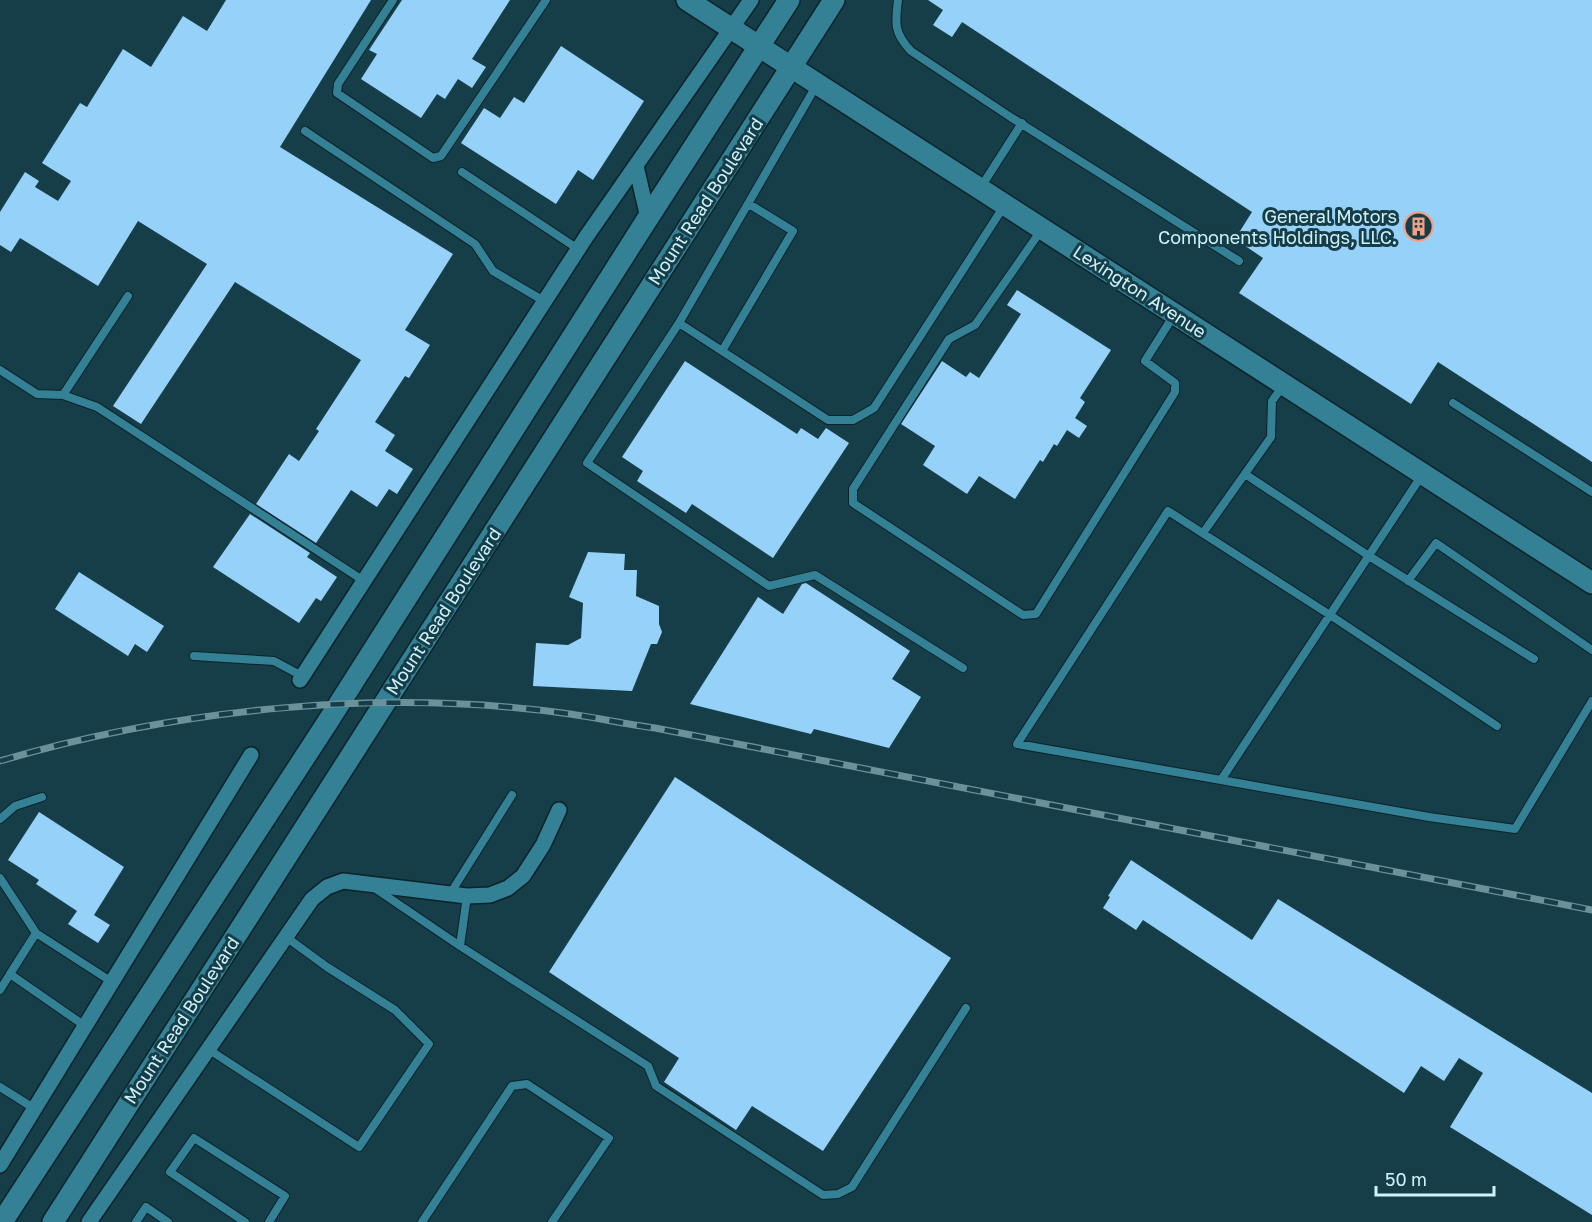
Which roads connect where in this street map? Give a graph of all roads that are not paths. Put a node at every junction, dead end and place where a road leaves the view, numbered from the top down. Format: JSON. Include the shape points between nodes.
{"nodes":[{"id":1,"x":393,"y":0,"type":"edge"},
{"id":2,"x":546,"y":0,"type":"edge"},
{"id":3,"x":687,"y":0,"type":"edge"},
{"id":4,"x":751,"y":0,"type":"edge"},
{"id":5,"x":789,"y":0,"type":"edge"},
{"id":6,"x":834,"y":0,"type":"edge"},
{"id":7,"x":898,"y":0,"type":"edge"},
{"id":8,"x":732,"y":29,"type":"junction"},
{"id":9,"x":759,"y":46,"type":"junction"},
{"id":10,"x":791,"y":66,"type":"junction"},
{"id":11,"x":818,"y":84,"type":"junction"},
{"id":12,"x":1022,"y":123,"type":"junction"},
{"id":13,"x":305,"y":130,"type":"dead end"},
{"id":14,"x":636,"y":166,"type":"junction"},
{"id":15,"x":462,"y":172,"type":"dead end"},
{"id":16,"x":980,"y":189,"type":"junction"},
{"id":17,"x":749,"y":204,"type":"junction"},
{"id":18,"x":1005,"y":204,"type":"junction"},
{"id":19,"x":648,"y":218,"type":"junction"},
{"id":20,"x":1042,"y":229,"type":"junction"},
{"id":21,"x":578,"y":249,"type":"junction"},
{"id":22,"x":1239,"y":261,"type":"dead end"},
{"id":23,"x":128,"y":296,"type":"dead end"},
{"id":24,"x":544,"y":301,"type":"junction"},
{"id":25,"x":1174,"y":314,"type":"junction"},
{"id":26,"x":679,"y":322,"type":"junction"},
{"id":27,"x":722,"y":351,"type":"junction"},
{"id":28,"x":0,"y":370,"type":"edge"},
{"id":29,"x":1284,"y":384,"type":"junction"},
{"id":30,"x":63,"y":395,"type":"junction"},
{"id":31,"x":1453,"y":403,"type":"dead end"},
{"id":32,"x":1245,"y":474,"type":"junction"},
{"id":33,"x":1423,"y":474,"type":"junction"},
{"id":34,"x":1592,"y":492,"type":"edge"},
{"id":35,"x":1203,"y":533,"type":"junction"},
{"id":36,"x":1369,"y":556,"type":"junction"},
{"id":37,"x":364,"y":581,"type":"junction"},
{"id":38,"x":1408,"y":581,"type":"junction"},
{"id":39,"x":1592,"y":583,"type":"edge"},
{"id":40,"x":1330,"y":615,"type":"junction"},
{"id":41,"x":1592,"y":650,"type":"edge"},
{"id":42,"x":194,"y":656,"type":"dead end"},
{"id":43,"x":1534,"y":659,"type":"dead end"},
{"id":44,"x":963,"y":668,"type":"dead end"},
{"id":45,"x":301,"y":678,"type":"joint"},
{"id":46,"x":1592,"y":701,"type":"edge"},
{"id":47,"x":1497,"y":726,"type":"dead end"},
{"id":48,"x":252,"y":755,"type":"dead end"},
{"id":49,"x":1221,"y":780,"type":"junction"},
{"id":50,"x":512,"y":795,"type":"dead end"},
{"id":51,"x":42,"y":796,"type":"dead end"},
{"id":52,"x":560,"y":810,"type":"dead end"},
{"id":53,"x":0,"y":819,"type":"edge"},
{"id":54,"x":0,"y":878,"type":"edge"},
{"id":55,"x":367,"y":883,"type":"junction"},
{"id":56,"x":450,"y":894,"type":"junction"},
{"id":57,"x":467,"y":896,"type":"junction"},
{"id":58,"x":36,"y":933,"type":"junction"},
{"id":59,"x":286,"y":937,"type":"junction"},
{"id":60,"x":460,"y":946,"type":"junction"},
{"id":61,"x":10,"y":974,"type":"junction"},
{"id":62,"x":112,"y":982,"type":"junction"},
{"id":63,"x":0,"y":990,"type":"edge"},
{"id":64,"x":966,"y":1008,"type":"dead end"},
{"id":65,"x":85,"y":1026,"type":"junction"},
{"id":66,"x":208,"y":1049,"type":"junction"},
{"id":67,"x":0,"y":1087,"type":"edge"},
{"id":68,"x":35,"y":1109,"type":"junction"},
{"id":69,"x":0,"y":1165,"type":"edge"},
{"id":70,"x":2,"y":1222,"type":"edge"},
{"id":71,"x":53,"y":1222,"type":"edge"},
{"id":72,"x":89,"y":1222,"type":"edge"},
{"id":73,"x":136,"y":1222,"type":"edge"},
{"id":74,"x":168,"y":1222,"type":"edge"},
{"id":75,"x":245,"y":1222,"type":"edge"},
{"id":76,"x":269,"y":1222,"type":"edge"},
{"id":77,"x":422,"y":1222,"type":"edge"},
{"id":78,"x":552,"y":1222,"type":"edge"}],
"edges":[{"from":1,"to":2,"type":"lane","via":[[338,84],[337,93],[433,158],[441,156]]},
{"from":3,"to":8,"type":"main road","name":"Lexington Avenue"},
{"from":4,"to":8,"type":"street"},
{"from":5,"to":9,"type":"main road","name":"Mount Read Boulevard"},
{"from":6,"to":10,"type":"main road","name":"Mount Read Boulevard"},
{"from":7,"to":12,"type":"lane","via":[[895,19],[899,39],[911,51]]},
{"from":8,"to":9,"type":"main road","name":"Lexington Avenue"},
{"from":8,"to":14,"type":"street"},
{"from":9,"to":10,"type":"main road","name":"Lexington Avenue"},
{"from":9,"to":19,"type":"main road","name":"Mount Read Boulevard"},
{"from":10,"to":11,"type":"main road","name":"Lexington Avenue"},
{"from":10,"to":71,"type":"main road","name":"Mount Read Boulevard"},
{"from":11,"to":16,"type":"main road","name":"Lexington Avenue"},
{"from":11,"to":17,"type":"lane"},
{"from":12,"to":16,"type":"lane"},
{"from":12,"to":22,"type":"lane"},
{"from":13,"to":24,"type":"lane","via":[[475,244],[493,271]]},
{"from":14,"to":19,"type":"street"},
{"from":14,"to":21,"type":"street"},
{"from":15,"to":21,"type":"lane"},
{"from":16,"to":18,"type":"main road","name":"Lexington Avenue"},
{"from":17,"to":26,"type":"lane"},
{"from":17,"to":27,"type":"lane","via":[[793,231]]},
{"from":18,"to":20,"type":"main road","name":"Lexington Avenue"},
{"from":18,"to":27,"type":"lane","via":[[874,408],[853,420],[828,420]]},
{"from":19,"to":70,"type":"main road","name":"Mount Read Boulevard"},
{"from":20,"to":25,"type":"main road","name":"Lexington Avenue"},
{"from":20,"to":25,"type":"lane","via":[[975,326],[949,339],[853,489],[853,503],[1023,615],[1036,614],[1175,392],[1175,383],[1144,362]]},
{"from":21,"to":24,"type":"street"},
{"from":23,"to":30,"type":"lane"},
{"from":24,"to":37,"type":"street"},
{"from":25,"to":29,"type":"main road","name":"Lexington Avenue"},
{"from":26,"to":27,"type":"lane"},
{"from":26,"to":44,"type":"lane","via":[[587,463],[769,585],[815,575]]},
{"from":28,"to":30,"type":"lane","via":[[37,394]]},
{"from":29,"to":32,"type":"lane","via":[[1272,401],[1271,437]]},
{"from":29,"to":33,"type":"main road","name":"Lexington Avenue"},
{"from":30,"to":37,"type":"lane","via":[[97,407]]},
{"from":31,"to":34,"type":"lane"},
{"from":32,"to":35,"type":"lane"},
{"from":32,"to":36,"type":"lane"},
{"from":33,"to":36,"type":"lane"},
{"from":33,"to":39,"type":"main road","name":"Lexington Avenue"},
{"from":35,"to":40,"type":"lane"},
{"from":35,"to":49,"type":"lane","via":[[1168,511],[1017,744]]},
{"from":36,"to":38,"type":"lane"},
{"from":36,"to":40,"type":"lane"},
{"from":37,"to":45,"type":"street"},
{"from":38,"to":41,"type":"lane","via":[[1436,543]]},
{"from":38,"to":43,"type":"lane"},
{"from":40,"to":47,"type":"lane"},
{"from":40,"to":49,"type":"lane"},
{"from":42,"to":45,"type":"lane","via":[[274,661]]},
{"from":46,"to":49,"type":"lane","via":[[1515,829]]},
{"from":48,"to":62,"type":"street"},
{"from":50,"to":56,"type":"lane"},
{"from":51,"to":53,"type":"lane","via":[[15,806]]},
{"from":52,"to":57,"type":"street","via":[[522,876],[508,888]]},
{"from":54,"to":58,"type":"lane"},
{"from":55,"to":56,"type":"street"},
{"from":55,"to":59,"type":"street","via":[[344,881],[327,887],[312,899]]},
{"from":55,"to":60,"type":"lane"},
{"from":56,"to":57,"type":"street"},
{"from":57,"to":60,"type":"lane"},
{"from":58,"to":61,"type":"lane"},
{"from":58,"to":62,"type":"lane"},
{"from":59,"to":66,"type":"street"},
{"from":59,"to":66,"type":"lane","via":[[395,1010],[429,1044],[359,1147]]},
{"from":60,"to":64,"type":"lane","via":[[648,1066],[656,1086],[823,1195],[838,1194],[852,1187]]},
{"from":61,"to":63,"type":"lane"},
{"from":61,"to":65,"type":"lane"},
{"from":62,"to":65,"type":"street"},
{"from":65,"to":68,"type":"street"},
{"from":66,"to":72,"type":"street"},
{"from":67,"to":68,"type":"lane"},
{"from":68,"to":69,"type":"street"},
{"from":73,"to":74,"type":"lane","via":[[146,1207]]},
{"from":75,"to":76,"type":"lane","via":[[170,1172],[194,1138],[285,1196]]},
{"from":77,"to":78,"type":"lane","via":[[512,1086],[527,1084],[609,1138]]}]}
